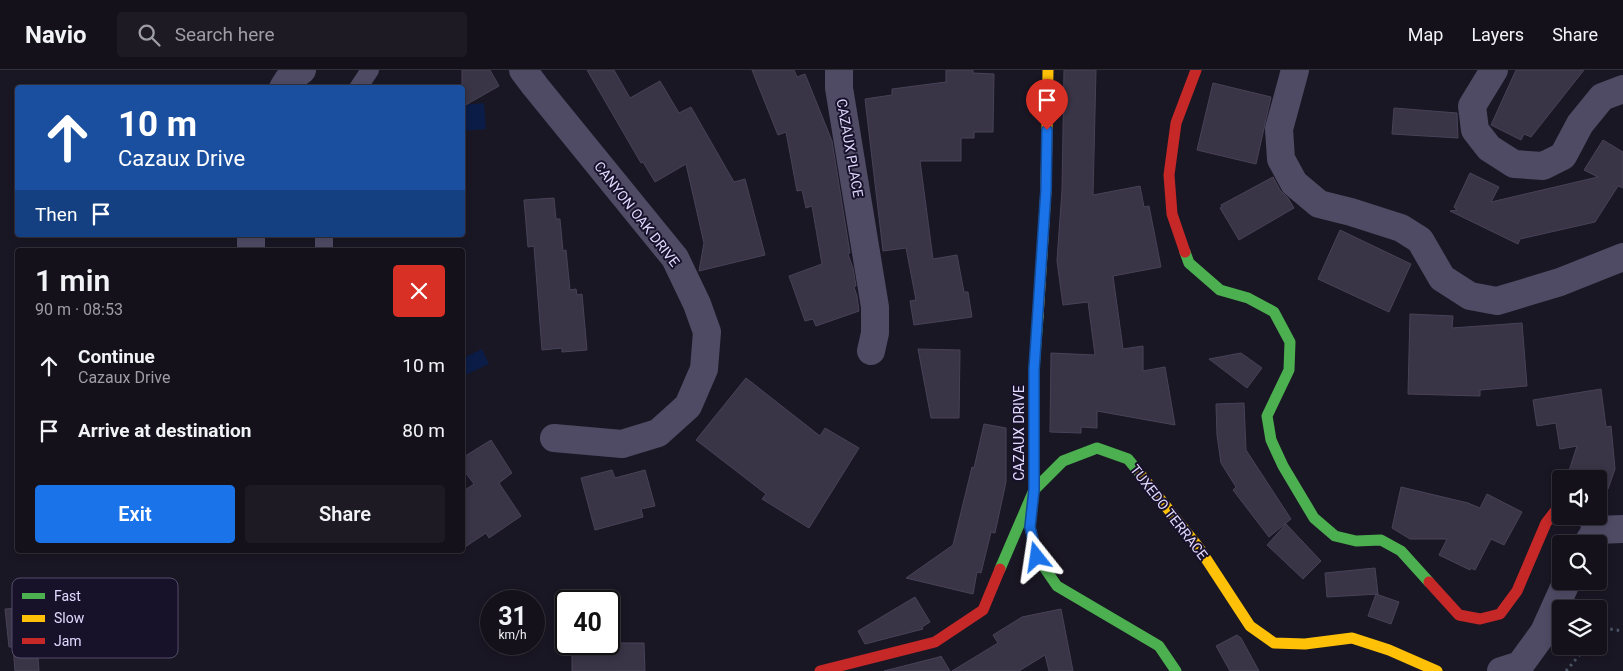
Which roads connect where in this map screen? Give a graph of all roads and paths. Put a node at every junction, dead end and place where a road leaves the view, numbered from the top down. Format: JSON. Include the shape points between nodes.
{"nodes":[{"id":1,"x":302,"y":70,"type":"edge"},
{"id":2,"x":370,"y":70,"type":"edge"},
{"id":3,"x":523,"y":70,"type":"edge"},
{"id":4,"x":839,"y":70,"type":"edge"},
{"id":5,"x":1048,"y":70,"type":"edge"},
{"id":6,"x":1196,"y":70,"type":"edge"},
{"id":7,"x":1296,"y":70,"type":"edge"},
{"id":8,"x":1494,"y":70,"type":"edge"},
{"id":9,"x":285,"y":85,"type":"edge"},
{"id":10,"x":360,"y":85,"type":"edge"},
{"id":11,"x":1623,"y":89,"type":"edge"},
{"id":12,"x":1623,"y":258,"type":"edge"},
{"id":13,"x":871,"y":351,"type":"dead end"},
{"id":14,"x":554,"y":438,"type":"dead end"},
{"id":15,"x":1034,"y":490,"type":"junction"},
{"id":16,"x":1552,"y":516,"type":"edge"},
{"id":17,"x":1623,"y":529,"type":"edge"},
{"id":18,"x":1591,"y":530,"type":"edge"},
{"id":19,"x":1563,"y":590,"type":"edge"},
{"id":20,"x":1607,"y":628,"type":"edge"},
{"id":21,"x":1623,"y":630,"type":"edge"},
{"id":22,"x":1579,"y":655,"type":"edge"},
{"id":23,"x":820,"y":671,"type":"edge"},
{"id":24,"x":1176,"y":671,"type":"edge"},
{"id":25,"x":1437,"y":671,"type":"edge"},
{"id":26,"x":1500,"y":671,"type":"edge"},
{"id":27,"x":1566,"y":671,"type":"edge"}],
"edges":[{"from":1,"to":9,"type":"street"},
{"from":2,"to":10,"type":"lane"},
{"from":3,"to":14,"type":"street","name":"CANYON OAK DRIVE","via":[[675,258],[707,332],[704,369],[688,406],[658,433],[622,444]]},
{"from":4,"to":13,"type":"street","name":"CAZAUX PLACE","via":[[839,88],[875,307]]},
{"from":5,"to":15,"type":"street","name":"CAZAUX DRIVE","via":[[1046,190],[1034,370]]},
{"from":6,"to":16,"type":"street","via":[[1176,123],[1169,175],[1172,214],[1189,263],[1220,290],[1248,298],[1274,312],[1290,342],[1289,370],[1267,416],[1271,440],[1282,466],[1314,518],[1335,536],[1356,541],[1381,540],[1401,551],[1460,614],[1480,620],[1500,614],[1517,591]]},
{"from":7,"to":12,"type":"street","via":[[1280,129],[1281,160],[1294,183],[1319,204],[1401,228],[1420,240],[1442,278],[1470,296],[1497,301]]},
{"from":8,"to":11,"type":"street","via":[[1472,106],[1475,130],[1488,148],[1514,164],[1542,166],[1563,156],[1580,124],[1602,98]]},
{"from":15,"to":23,"type":"street","name":"CAZAUX DRIVE","via":[[983,610],[935,642]]},
{"from":15,"to":24,"type":"street","via":[[1030,527],[1037,557],[1057,586],[1159,646]]},
{"from":15,"to":25,"type":"street","name":"TUXEDO TERRACE","via":[[1063,461],[1097,448],[1128,459],[1199,548],[1250,626],[1274,643],[1305,644],[1352,638]]},
{"from":17,"to":18,"type":"street"},
{"from":19,"to":26,"type":"street","via":[[1544,632],[1520,665]]},
{"from":20,"to":21,"type":"path"},
{"from":22,"to":27,"type":"path"}]}
